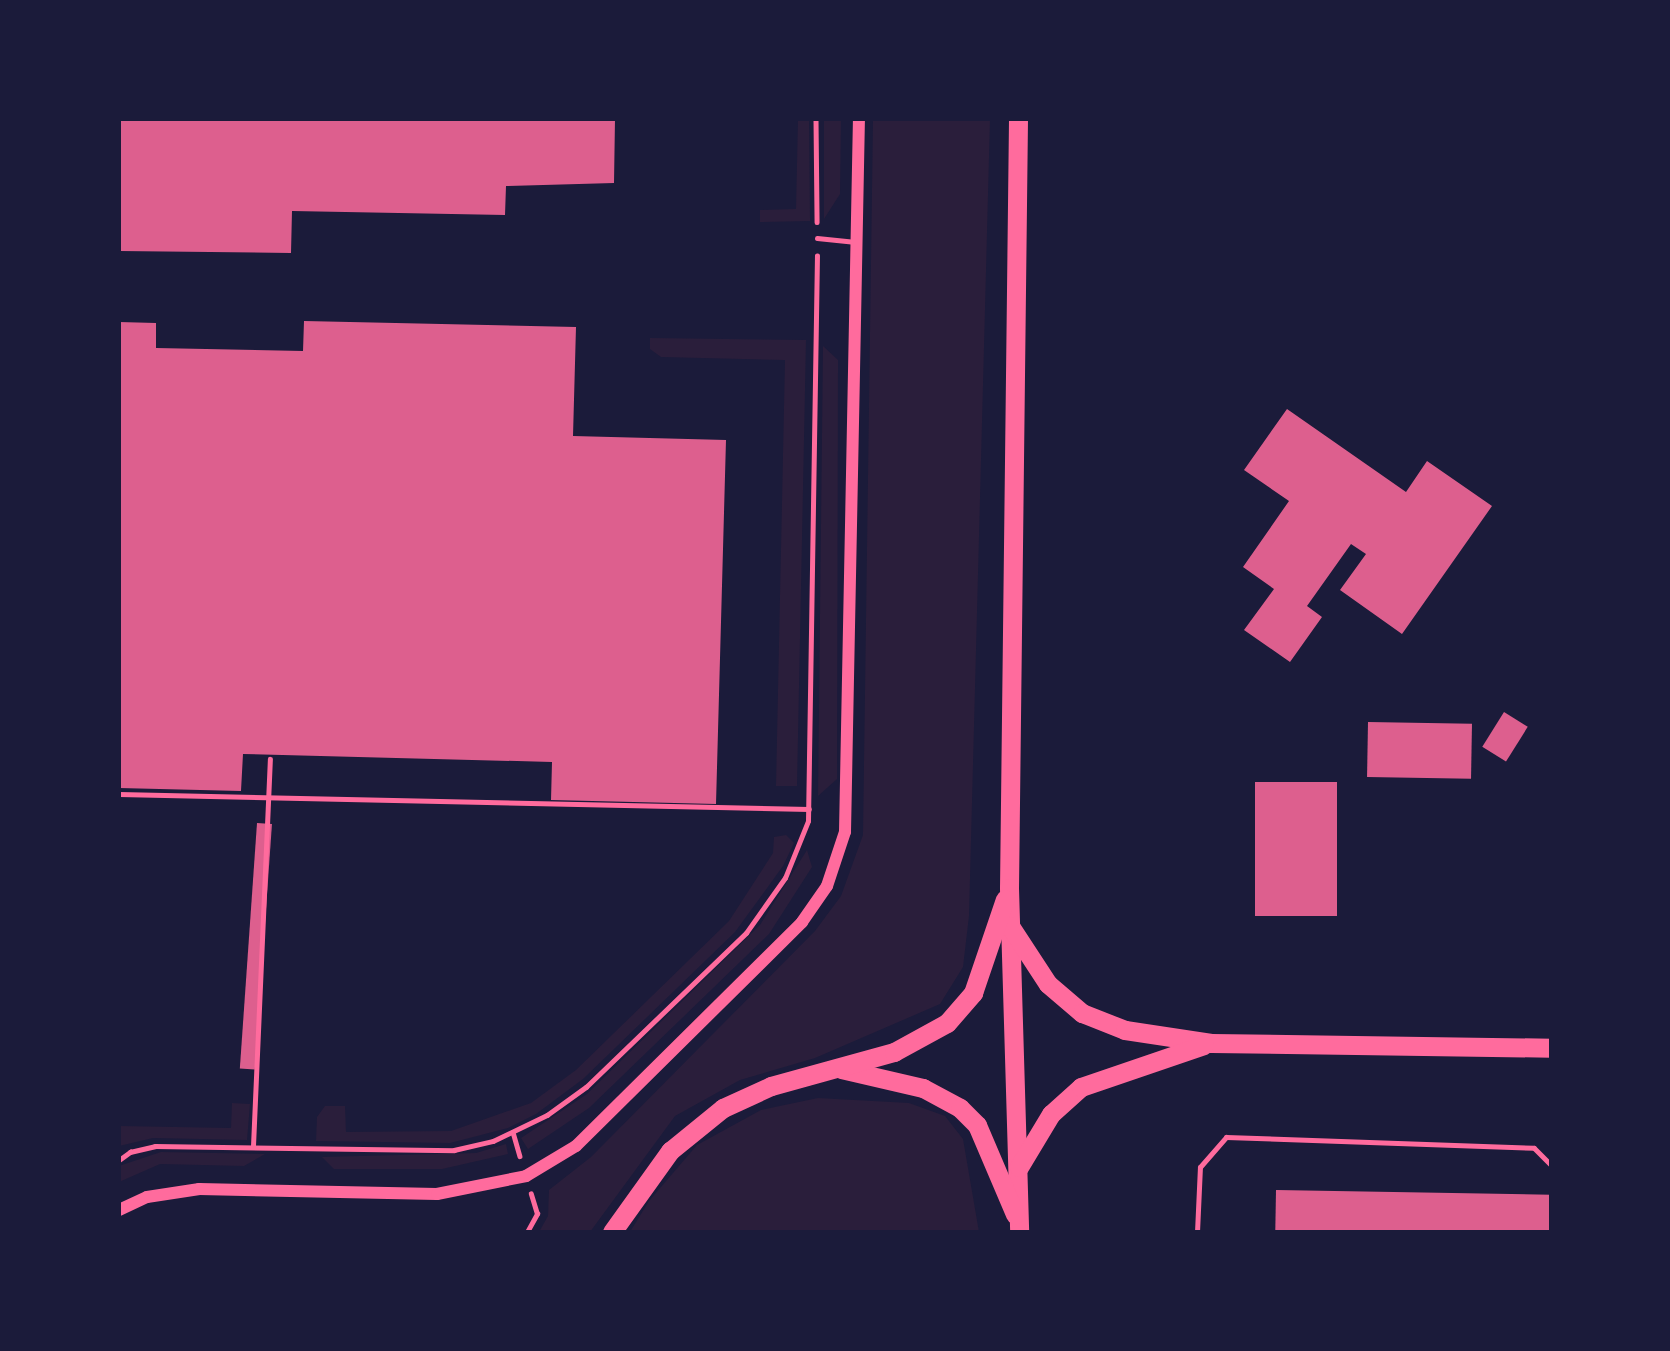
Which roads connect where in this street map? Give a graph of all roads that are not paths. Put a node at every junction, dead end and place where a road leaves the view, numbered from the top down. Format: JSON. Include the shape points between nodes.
{"nodes":[{"id":1,"x":859,"y":119,"type":"edge"},
{"id":2,"x":1018,"y":119,"type":"edge"},
{"id":3,"x":817,"y":238,"type":"road end"},
{"id":4,"x":857,"y":242,"type":"junction"},
{"id":5,"x":1009,"y":888,"type":"junction"},
{"id":6,"x":1010,"y":925,"type":"junction"},
{"id":7,"x":1211,"y":1042,"type":"junction"},
{"id":8,"x":1551,"y":1048,"type":"edge"},
{"id":9,"x":840,"y":1069,"type":"junction"},
{"id":10,"x":1551,"y":1165,"type":"edge"},
{"id":11,"x":1018,"y":1168,"type":"junction"},
{"id":12,"x":119,"y":1210,"type":"edge"},
{"id":13,"x":1019,"y":1228,"type":"edge"},
{"id":14,"x":612,"y":1232,"type":"edge"},
{"id":15,"x":1197,"y":1232,"type":"edge"}],
"edges":[{"from":1,"to":4,"type":"street"},
{"from":2,"to":5,"type":"highway"},
{"from":3,"to":4,"type":"lane"},
{"from":4,"to":12,"type":"street","via":[[845,832],[827,886],[802,922],[576,1146],[526,1176],[437,1194],[199,1189],[147,1197]]},
{"from":5,"to":6,"type":"highway"},
{"from":5,"to":9,"type":"highway","via":[[973,993],[963,1006],[926,1037]]},
{"from":6,"to":7,"type":"highway","via":[[1048,984],[1082,1013],[1125,1030]]},
{"from":6,"to":11,"type":"highway"},
{"from":7,"to":8,"type":"highway"},
{"from":7,"to":11,"type":"highway","via":[[1113,1072],[1081,1087],[1051,1114]]},
{"from":9,"to":13,"type":"highway","via":[[923,1088],[960,1108],[977,1125]]},
{"from":9,"to":14,"type":"highway","via":[[771,1086],[697,1126],[662,1160]]},
{"from":10,"to":15,"type":"lane","via":[[1534,1148],[1226,1138],[1200,1167]]},
{"from":11,"to":13,"type":"highway"}]}
